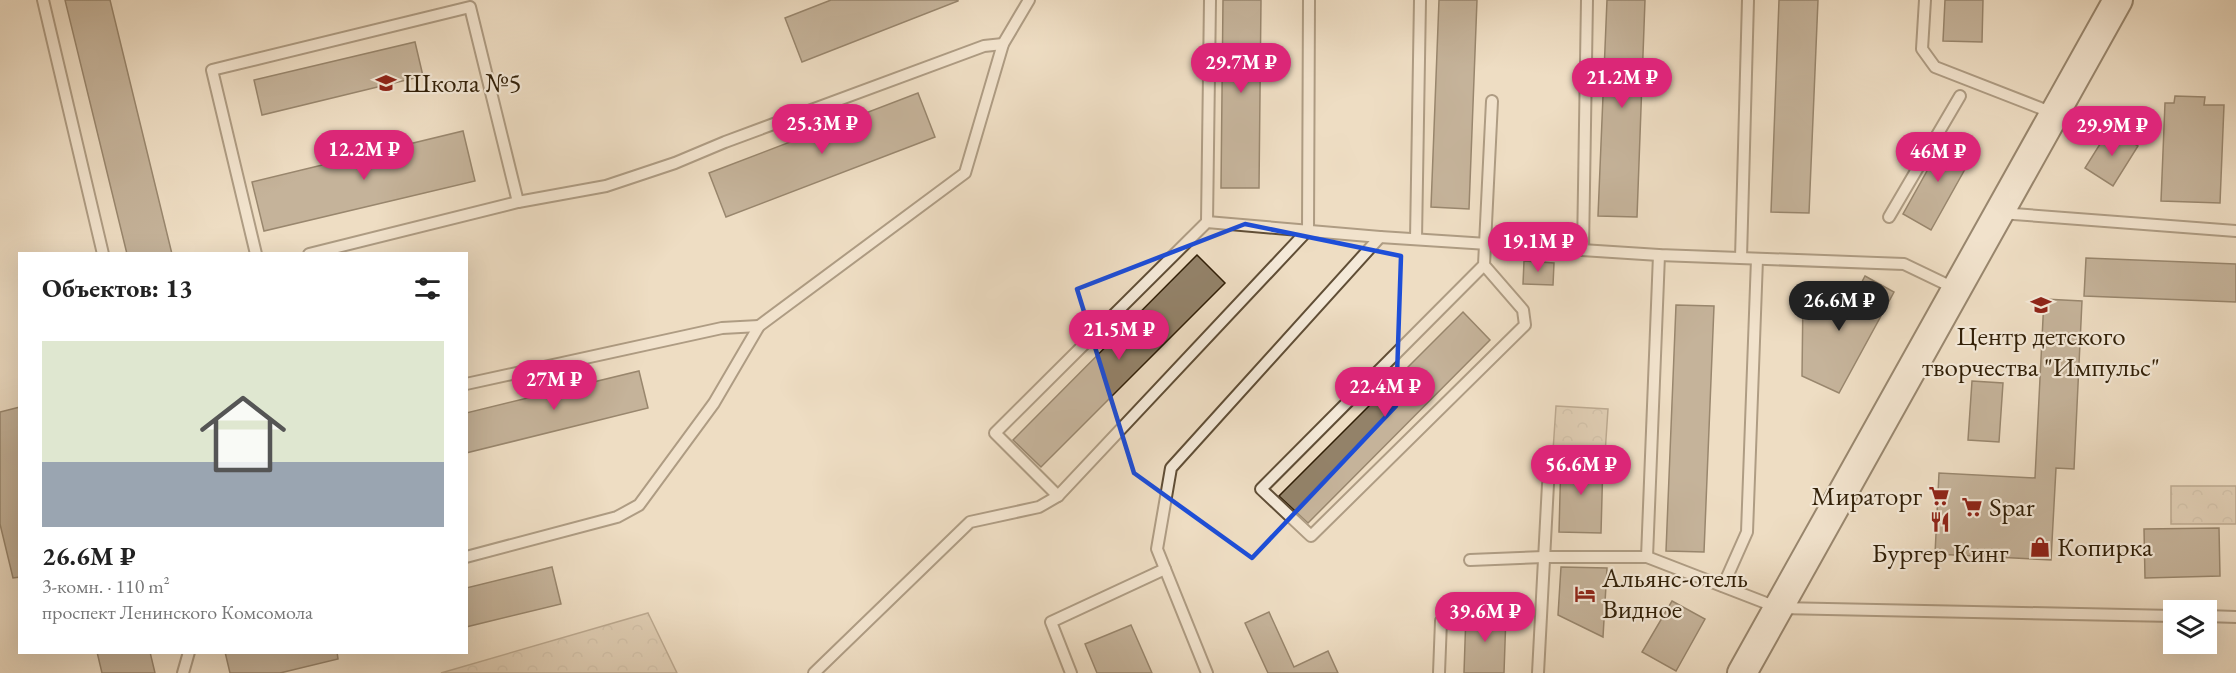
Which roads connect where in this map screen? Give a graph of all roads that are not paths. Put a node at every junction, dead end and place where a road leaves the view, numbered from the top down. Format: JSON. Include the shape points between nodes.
{"nodes":[{"id":1,"x":43,"y":0,"type":"edge"},
{"id":2,"x":1029,"y":0,"type":"edge"},
{"id":3,"x":1210,"y":0,"type":"edge"},
{"id":4,"x":1309,"y":0,"type":"edge"},
{"id":5,"x":1420,"y":0,"type":"edge"},
{"id":6,"x":1587,"y":0,"type":"edge"},
{"id":7,"x":1748,"y":0,"type":"edge"},
{"id":8,"x":1925,"y":0,"type":"edge"},
{"id":9,"x":2118,"y":0,"type":"edge"},
{"id":10,"x":1003,"y":45,"type":"junction"},
{"id":11,"x":1960,"y":96,"type":"dead end"},
{"id":12,"x":1492,"y":101,"type":"dead end"},
{"id":13,"x":2054,"y":114,"type":"junction"},
{"id":14,"x":518,"y":202,"type":"junction"},
{"id":15,"x":1999,"y":213,"type":"junction"},
{"id":16,"x":1889,"y":217,"type":"dead end"},
{"id":17,"x":1207,"y":222,"type":"junction"},
{"id":18,"x":1308,"y":230,"type":"junction"},
{"id":19,"x":2236,"y":231,"type":"edge"},
{"id":20,"x":1380,"y":237,"type":"junction"},
{"id":21,"x":1416,"y":239,"type":"junction"},
{"id":22,"x":1486,"y":244,"type":"junction"},
{"id":23,"x":1583,"y":250,"type":"junction"},
{"id":24,"x":103,"y":252,"type":"edge"},
{"id":25,"x":256,"y":252,"type":"edge"},
{"id":26,"x":317,"y":252,"type":"edge"},
{"id":27,"x":1659,"y":255,"type":"junction"},
{"id":28,"x":1742,"y":258,"type":"junction"},
{"id":29,"x":1757,"y":259,"type":"junction"},
{"id":30,"x":1484,"y":265,"type":"junction"},
{"id":31,"x":1955,"y":289,"type":"junction"},
{"id":32,"x":759,"y":326,"type":"junction"},
{"id":33,"x":468,"y":384,"type":"edge"},
{"id":34,"x":1548,"y":484,"type":"dead end"},
{"id":35,"x":1058,"y":496,"type":"junction"},
{"id":36,"x":468,"y":556,"type":"edge"},
{"id":37,"x":1544,"y":557,"type":"junction"},
{"id":38,"x":1647,"y":557,"type":"junction"},
{"id":39,"x":1470,"y":560,"type":"dead end"},
{"id":40,"x":1165,"y":569,"type":"junction"},
{"id":41,"x":1723,"y":586,"type":"junction"},
{"id":42,"x":1779,"y":608,"type":"junction"},
{"id":43,"x":2163,"y":616,"type":"edge"},
{"id":44,"x":2217,"y":616,"type":"edge"},
{"id":45,"x":2236,"y":616,"type":"edge"},
{"id":46,"x":1442,"y":621,"type":"dead end"},
{"id":47,"x":188,"y":654,"type":"edge"},
{"id":48,"x":183,"y":673,"type":"edge"},
{"id":49,"x":814,"y":673,"type":"edge"},
{"id":50,"x":1071,"y":673,"type":"edge"},
{"id":51,"x":1207,"y":673,"type":"edge"},
{"id":52,"x":1439,"y":673,"type":"edge"},
{"id":53,"x":1538,"y":673,"type":"edge"},
{"id":54,"x":1742,"y":673,"type":"edge"}],
"edges":[{"from":1,"to":24,"type":"lane"},
{"from":2,"to":10,"type":"lane"},
{"from":3,"to":17,"type":"lane"},
{"from":4,"to":18,"type":"lane"},
{"from":5,"to":21,"type":"lane"},
{"from":6,"to":23,"type":"lane"},
{"from":7,"to":28,"type":"lane"},
{"from":8,"to":13,"type":"lane","via":[[1922,49],[1935,67]]},
{"from":9,"to":13,"type":"main road"},
{"from":10,"to":14,"type":"lane","via":[[984,46],[606,186]]},
{"from":10,"to":32,"type":"lane","via":[[964,173]]},
{"from":11,"to":16,"type":"lane"},
{"from":12,"to":22,"type":"lane"},
{"from":13,"to":15,"type":"main road"},
{"from":14,"to":25,"type":"lane","via":[[470,8],[212,70]]},
{"from":14,"to":26,"type":"lane"},
{"from":15,"to":19,"type":"lane"},
{"from":15,"to":31,"type":"main road"},
{"from":17,"to":18,"type":"lane"},
{"from":17,"to":35,"type":"lane","via":[[994,433]]},
{"from":18,"to":20,"type":"lane"},
{"from":18,"to":35,"type":"lane"},
{"from":20,"to":21,"type":"lane"},
{"from":20,"to":40,"type":"lane","via":[[1171,468],[1157,549]]},
{"from":21,"to":22,"type":"lane"},
{"from":22,"to":23,"type":"lane"},
{"from":22,"to":30,"type":"lane"},
{"from":23,"to":27,"type":"lane"},
{"from":27,"to":28,"type":"lane"},
{"from":27,"to":38,"type":"lane"},
{"from":28,"to":29,"type":"lane"},
{"from":29,"to":31,"type":"lane","via":[[1904,264]]},
{"from":29,"to":41,"type":"lane","via":[[1747,532]]},
{"from":30,"to":30,"type":"lane","via":[[1261,489],[1311,536],[1526,325],[1523,310]]},
{"from":31,"to":42,"type":"main road"},
{"from":32,"to":33,"type":"lane","via":[[722,328]]},
{"from":32,"to":36,"type":"lane","via":[[714,403],[639,505],[617,517]]},
{"from":34,"to":37,"type":"lane"},
{"from":35,"to":49,"type":"lane","via":[[1039,507],[970,522]]},
{"from":37,"to":38,"type":"lane"},
{"from":37,"to":39,"type":"lane"},
{"from":37,"to":53,"type":"lane"},
{"from":38,"to":41,"type":"lane"},
{"from":40,"to":50,"type":"lane","via":[[1051,622]]},
{"from":40,"to":51,"type":"lane"},
{"from":41,"to":42,"type":"lane"},
{"from":42,"to":43,"type":"lane"},
{"from":42,"to":54,"type":"main road"},
{"from":44,"to":45,"type":"lane"},
{"from":46,"to":52,"type":"lane"},
{"from":47,"to":48,"type":"lane"}]}
